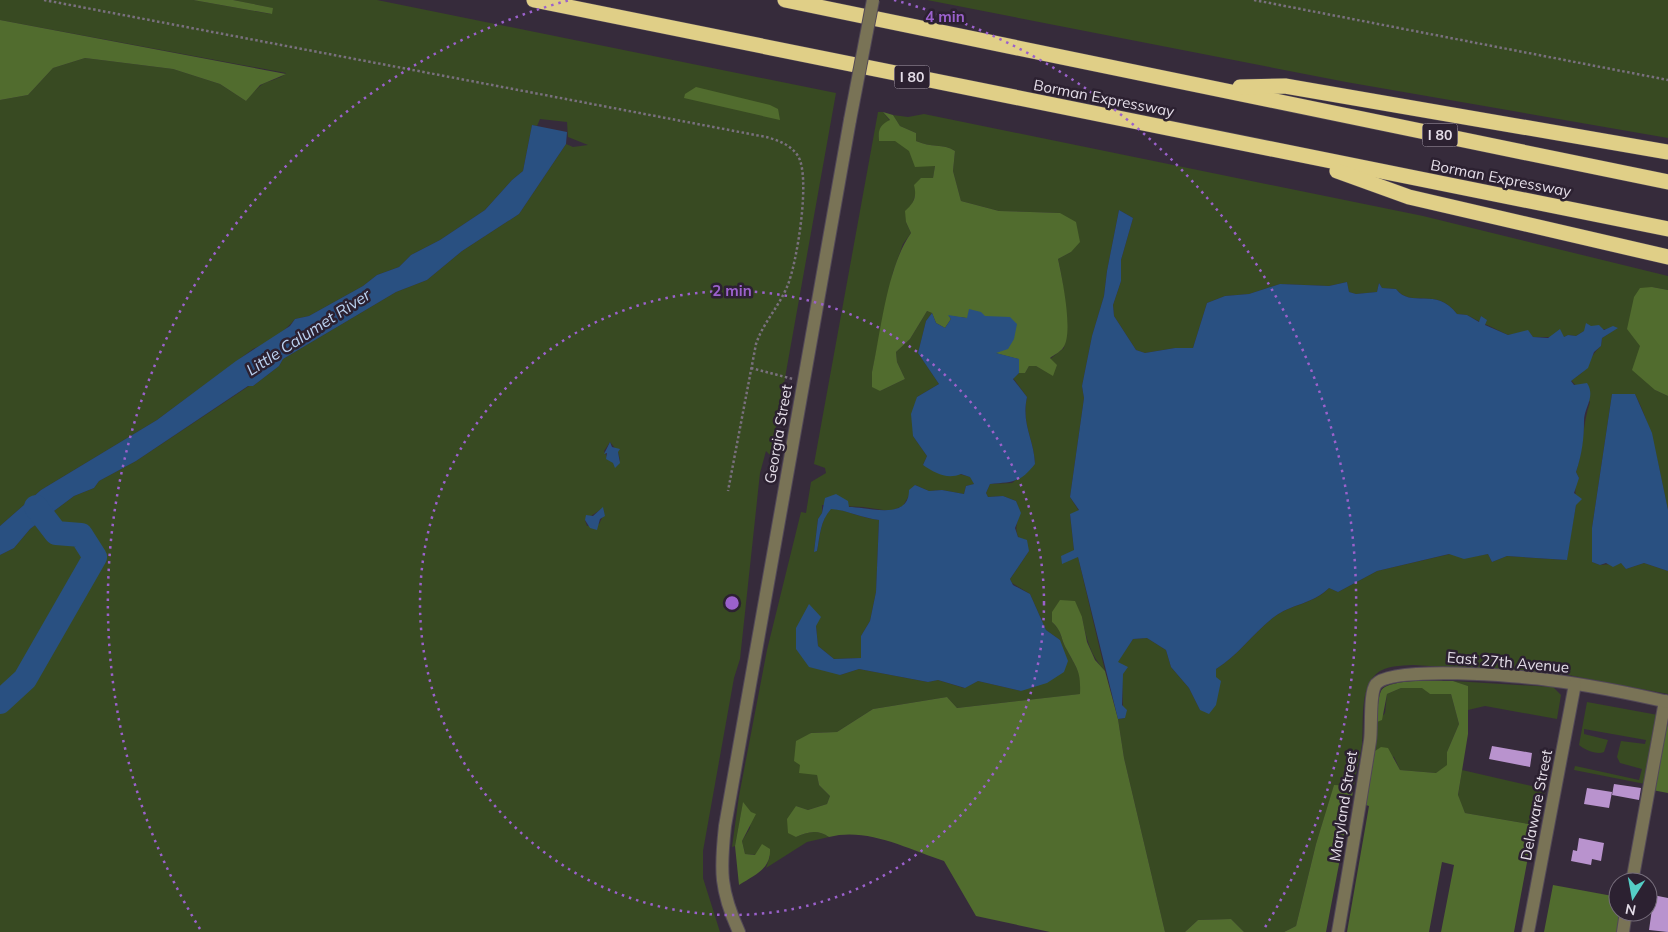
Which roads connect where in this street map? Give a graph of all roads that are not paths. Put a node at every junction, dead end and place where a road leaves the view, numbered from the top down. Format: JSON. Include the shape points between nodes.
{"nodes":[{"id":1,"x":534,"y":0,"type":"edge"},
{"id":2,"x":785,"y":0,"type":"edge"},
{"id":3,"x":872,"y":0,"type":"edge"},
{"id":4,"x":1212,"y":87,"type":"junction"},
{"id":5,"x":1668,"y":152,"type":"edge"},
{"id":6,"x":1291,"y":154,"type":"junction"},
{"id":7,"x":1668,"y":182,"type":"edge"},
{"id":8,"x":1668,"y":229,"type":"edge"},
{"id":9,"x":1668,"y":257,"type":"edge"},
{"id":10,"x":1376,"y":684,"type":"joint"},
{"id":11,"x":1575,"y":684,"type":"junction"},
{"id":12,"x":1666,"y":702,"type":"edge"},
{"id":13,"x":1634,"y":872,"type":"edge"},
{"id":14,"x":739,"y":932,"type":"edge"},
{"id":15,"x":1338,"y":932,"type":"edge"},
{"id":16,"x":1528,"y":932,"type":"edge"}],
"edges":[{"from":1,"to":6,"type":"highway","name":"Borman Expressway","number":"I 80"},
{"from":2,"to":4,"type":"highway","name":"Borman Expressway","number":"I 80"},
{"from":3,"to":14,"type":"street","name":"Georgia Street","bridge":true,"via":[[725,826],[721,875],[725,896]]},
{"from":4,"to":5,"type":"highway","via":[[1285,86]]},
{"from":4,"to":7,"type":"highway","name":"Borman Expressway","number":"I 80"},
{"from":6,"to":8,"type":"highway","name":"Borman Expressway","number":"I 80"},
{"from":6,"to":9,"type":"highway","via":[[1409,197]]},
{"from":10,"to":11,"type":"street","name":"East 27th Avenue","via":[[1394,676],[1447,673],[1548,679]]},
{"from":10,"to":15,"type":"street","name":"Maryland Street","via":[[1365,774]]},
{"from":11,"to":12,"type":"street","name":"East 27th Avenue"},
{"from":11,"to":16,"type":"street","name":"Delaware Street"},
{"from":12,"to":13,"type":"street"}]}
